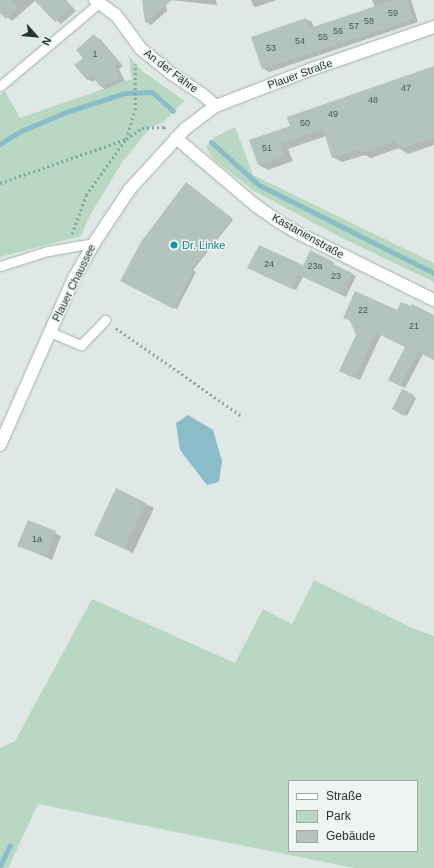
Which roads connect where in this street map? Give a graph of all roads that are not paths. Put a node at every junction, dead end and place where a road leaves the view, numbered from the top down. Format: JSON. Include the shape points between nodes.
{"nodes":[{"id":1,"x":113,"y":0,"type":"edge"},
{"id":2,"x":97,"y":2,"type":"edge"},
{"id":3,"x":116,"y":15,"type":"junction"},
{"id":4,"x":434,"y":27,"type":"edge"},
{"id":5,"x":0,"y":86,"type":"edge"},
{"id":6,"x":216,"y":106,"type":"junction"},
{"id":7,"x":176,"y":138,"type":"junction"},
{"id":8,"x":94,"y":243,"type":"junction"},
{"id":9,"x":0,"y":266,"type":"edge"},
{"id":10,"x":434,"y":300,"type":"edge"},
{"id":11,"x":105,"y":320,"type":"road end"},
{"id":12,"x":50,"y":332,"type":"junction"},
{"id":13,"x":0,"y":445,"type":"edge"}],
"edges":[{"from":1,"to":3,"type":"main road"},
{"from":2,"to":3,"type":"main road","name":"An der Fähre"},
{"from":2,"to":5,"type":"lane"},
{"from":3,"to":6,"type":"main road","name":"An der Fähre","via":[[141,49]]},
{"from":4,"to":6,"type":"main road","name":"Plauer Straße","via":[[312,69]]},
{"from":6,"to":7,"type":"main road","name":"Plauer Straße","via":[[194,120]]},
{"from":7,"to":8,"type":"main road","name":"Plauer Chaussee","via":[[130,189]]},
{"from":7,"to":10,"type":"main road","name":"Kastanienstraße","via":[[279,222]]},
{"from":8,"to":9,"type":"lane","via":[[48,250]]},
{"from":8,"to":12,"type":"main road","name":"Plauer Chaussee","via":[[73,280]]},
{"from":11,"to":12,"type":"lane","via":[[82,345]]},
{"from":12,"to":13,"type":"main road","name":"Plauer Chaussee"}]}
